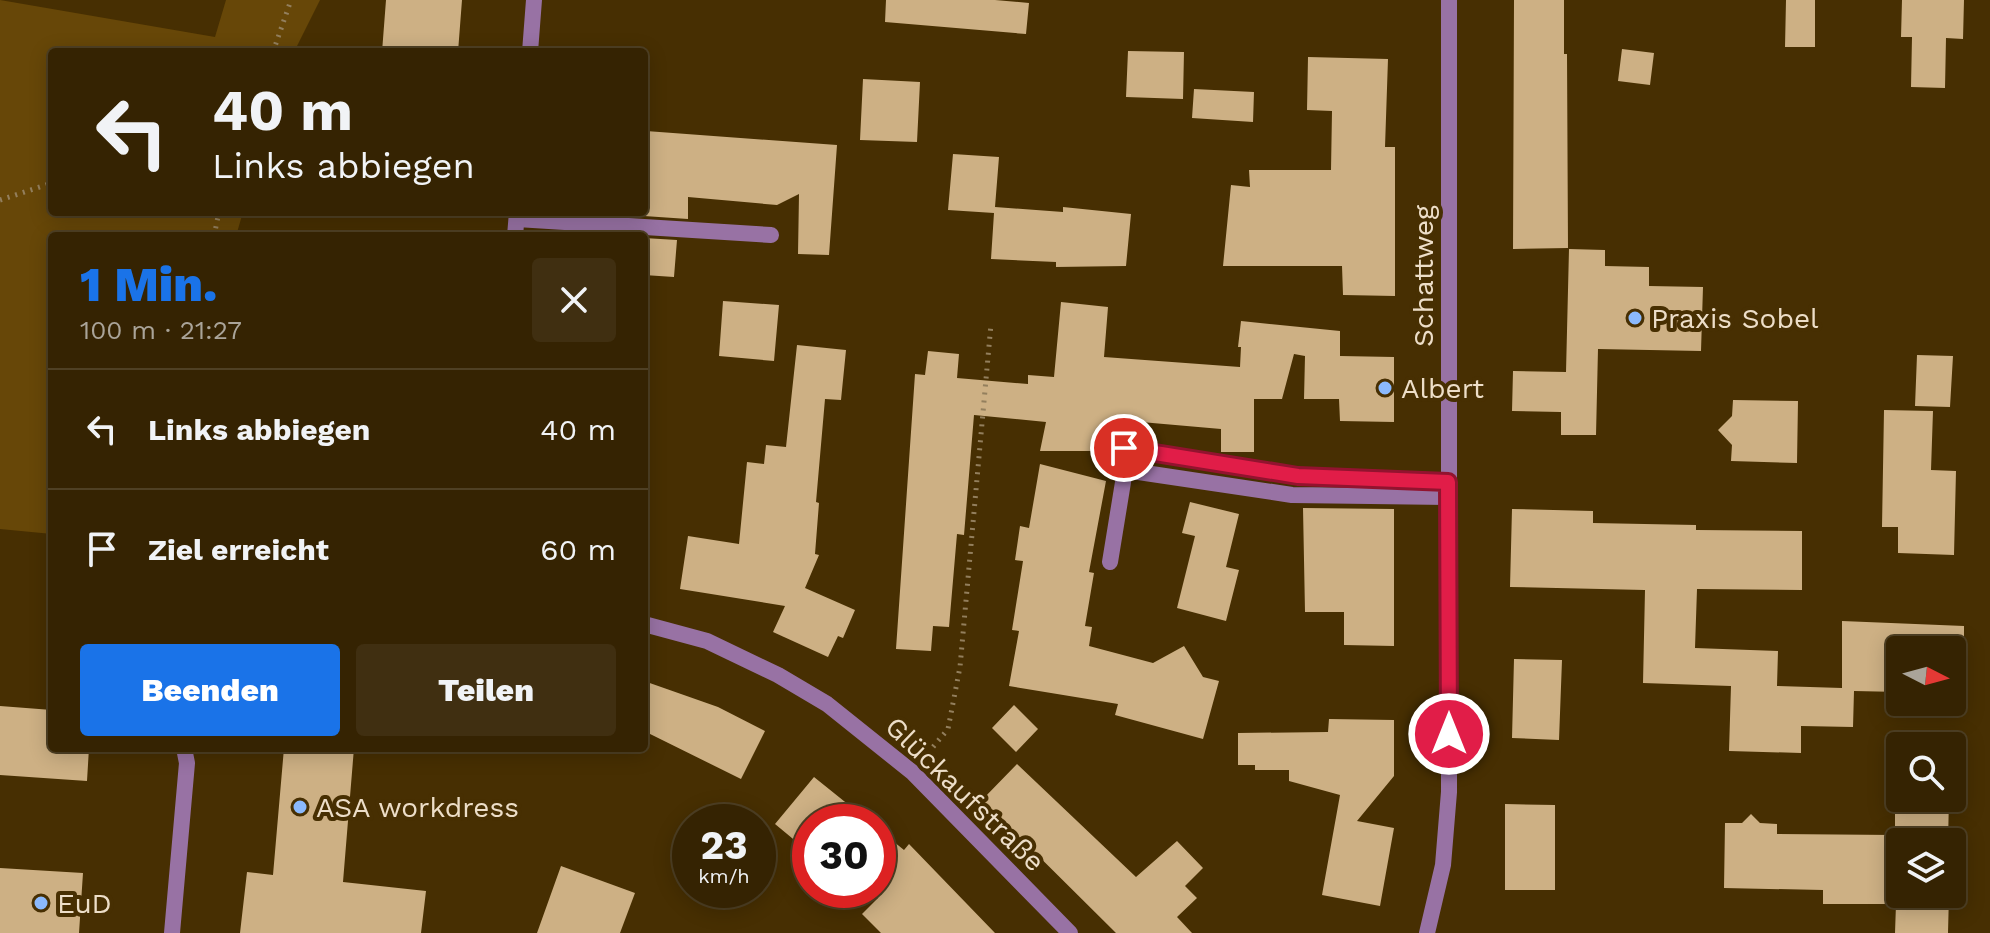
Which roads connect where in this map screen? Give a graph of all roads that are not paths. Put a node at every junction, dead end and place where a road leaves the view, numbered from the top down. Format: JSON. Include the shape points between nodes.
{"nodes":[{"id":1,"x":534,"y":0,"type":"edge"},
{"id":2,"x":1449,"y":0,"type":"edge"},
{"id":3,"x":530,"y":48,"type":"edge"},
{"id":4,"x":516,"y":222,"type":"edge"},
{"id":5,"x":771,"y":235,"type":"dead end"},
{"id":6,"x":1124,"y":448,"type":"dead end"},
{"id":7,"x":1448,"y":490,"type":"junction"},
{"id":8,"x":1110,"y":562,"type":"dead end"},
{"id":9,"x":648,"y":625,"type":"edge"},
{"id":10,"x":185,"y":752,"type":"edge"},
{"id":11,"x":1065,"y":931,"type":"edge"},
{"id":12,"x":172,"y":933,"type":"edge"},
{"id":13,"x":1427,"y":933,"type":"edge"}],
"edges":[{"from":1,"to":3,"type":"street"},
{"from":2,"to":7,"type":"street","name":"Schattweg"},
{"from":4,"to":5,"type":"street"},
{"from":6,"to":7,"type":"street","via":[[1298,476]]},
{"from":7,"to":8,"type":"street","via":[[1292,495],[1125,470]]},
{"from":7,"to":13,"type":"street","name":"Schattweg","via":[[1449,792],[1443,865]]},
{"from":9,"to":11,"type":"street","name":"Glückaufstraße","via":[[707,641],[827,704],[912,772]]},
{"from":10,"to":12,"type":"street"}]}
